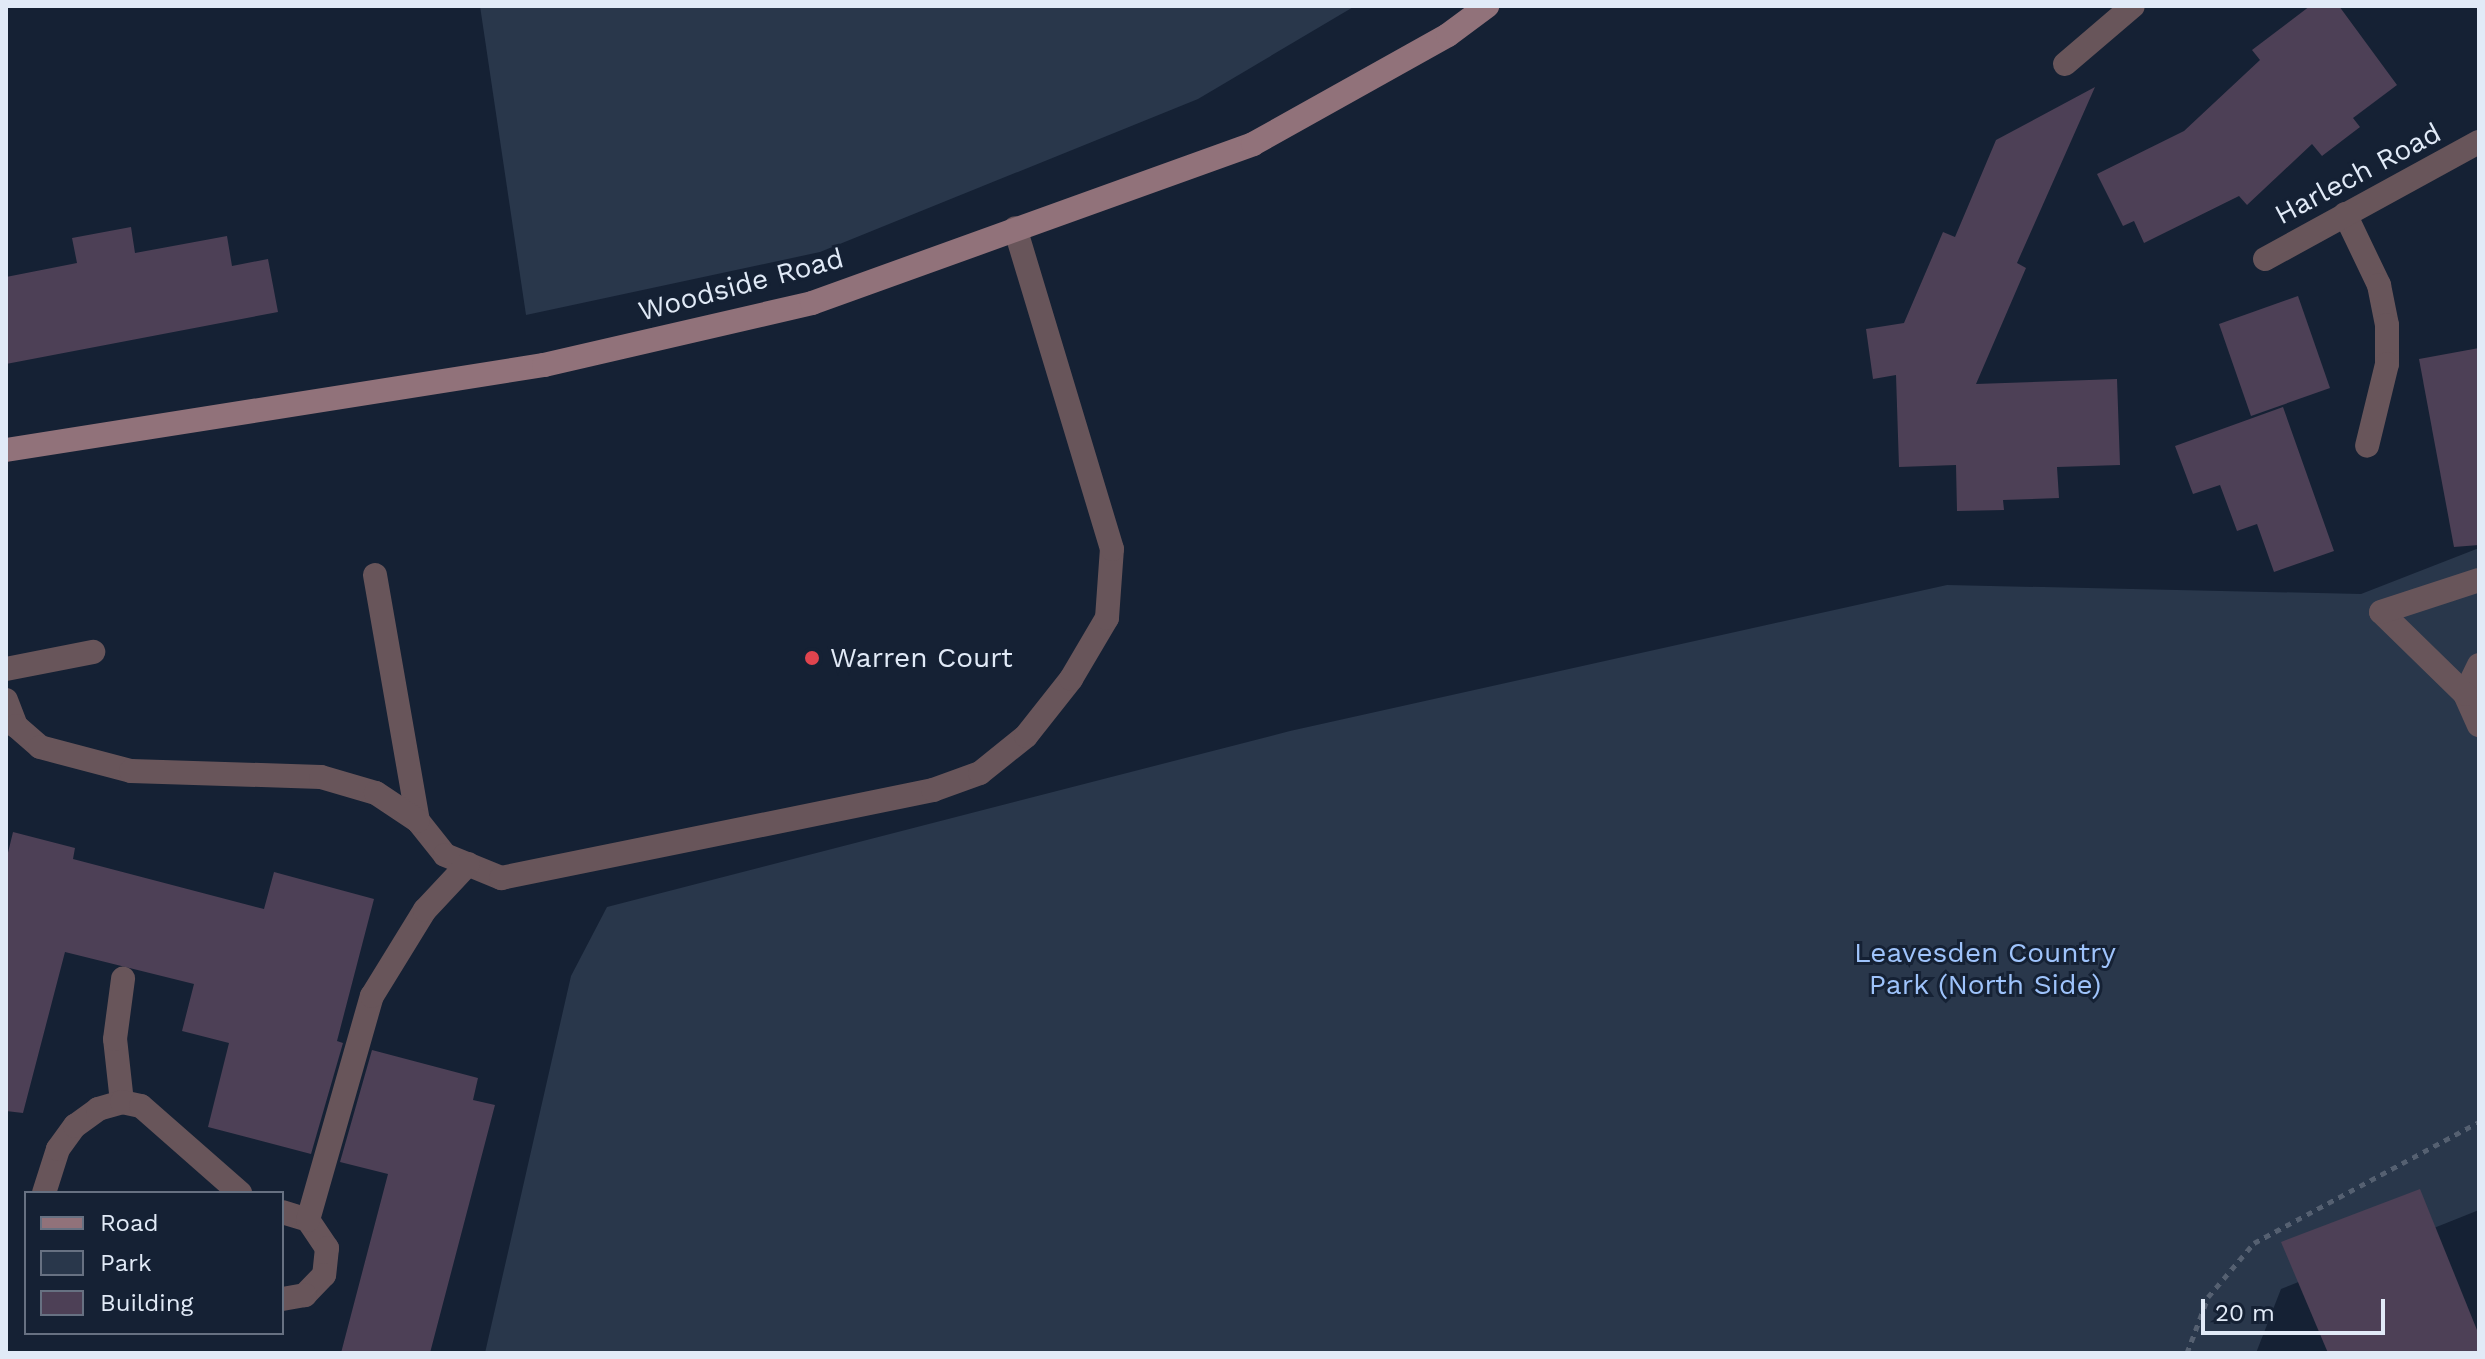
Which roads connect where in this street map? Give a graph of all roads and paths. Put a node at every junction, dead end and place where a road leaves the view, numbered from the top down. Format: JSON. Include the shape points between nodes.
{"nodes":[{"id":1,"x":1487,"y":6,"type":"edge"},
{"id":2,"x":2133,"y":6,"type":"edge"},
{"id":3,"x":2065,"y":64,"type":"dead end"},
{"id":4,"x":2479,"y":142,"type":"edge"},
{"id":5,"x":2345,"y":214,"type":"junction"},
{"id":6,"x":1015,"y":228,"type":"junction"},
{"id":7,"x":2265,"y":259,"type":"dead end"},
{"id":8,"x":2367,"y":446,"type":"dead end"},
{"id":9,"x":6,"y":450,"type":"edge"},
{"id":10,"x":375,"y":575,"type":"dead end"},
{"id":11,"x":2479,"y":580,"type":"edge"},
{"id":12,"x":93,"y":652,"type":"dead end"},
{"id":13,"x":2479,"y":665,"type":"edge"},
{"id":14,"x":6,"y":669,"type":"edge"},
{"id":15,"x":2465,"y":694,"type":"junction"},
{"id":16,"x":6,"y":700,"type":"edge"},
{"id":17,"x":2479,"y":725,"type":"edge"},
{"id":18,"x":418,"y":821,"type":"junction"},
{"id":19,"x":468,"y":864,"type":"junction"},
{"id":20,"x":123,"y":979,"type":"dead end"},
{"id":21,"x":122,"y":1102,"type":"junction"},
{"id":22,"x":2479,"y":1122,"type":"edge"},
{"id":23,"x":45,"y":1191,"type":"edge"},
{"id":24,"x":238,"y":1191,"type":"edge"},
{"id":25,"x":284,"y":1213,"type":"edge"},
{"id":26,"x":308,"y":1220,"type":"junction"},
{"id":27,"x":284,"y":1299,"type":"edge"},
{"id":28,"x":2187,"y":1353,"type":"edge"}],
"edges":[{"from":1,"to":6,"type":"street","name":"Woodside Road","via":[[1448,35],[1253,144]]},
{"from":2,"to":3,"type":"street"},
{"from":4,"to":5,"type":"street","name":"Harlech Road"},
{"from":5,"to":7,"type":"street","name":"Harlech Road"},
{"from":5,"to":8,"type":"street","via":[[2379,285],[2387,325],[2387,364]]},
{"from":6,"to":9,"type":"street","name":"Woodside Road","via":[[812,303],[544,365]]},
{"from":6,"to":19,"type":"street","via":[[1112,549],[1107,618],[1071,679],[1026,736],[980,773],[933,790],[501,878]]},
{"from":10,"to":18,"type":"street"},
{"from":11,"to":15,"type":"street","via":[[2381,612]]},
{"from":12,"to":14,"type":"street"},
{"from":13,"to":15,"type":"street"},
{"from":15,"to":17,"type":"street"},
{"from":16,"to":18,"type":"street","via":[[16,726],[40,747],[131,771],[321,777],[376,793]]},
{"from":18,"to":19,"type":"street","via":[[445,855]]},
{"from":19,"to":26,"type":"street","via":[[425,910],[372,996]]},
{"from":20,"to":21,"type":"street","via":[[115,1039]]},
{"from":21,"to":23,"type":"street","via":[[98,1109],[75,1126],[58,1149]]},
{"from":21,"to":24,"type":"street","via":[[141,1106]]},
{"from":22,"to":28,"type":"path","via":[[2254,1243],[2208,1297]]},
{"from":25,"to":26,"type":"street"},
{"from":26,"to":27,"type":"street","via":[[327,1248],[324,1275],[305,1295]]}]}
